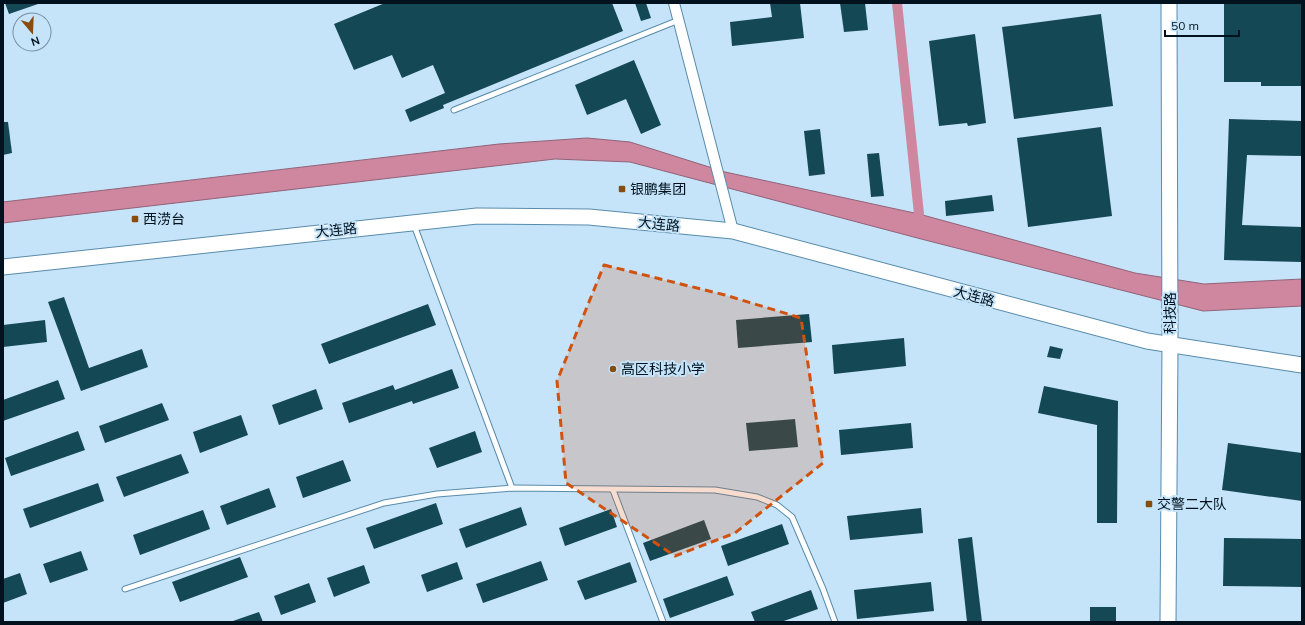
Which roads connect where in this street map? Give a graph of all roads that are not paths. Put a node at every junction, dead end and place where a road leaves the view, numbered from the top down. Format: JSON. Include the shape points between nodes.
{"nodes":[{"id":1,"x":674,"y":3,"type":"edge"},
{"id":2,"x":1169,"y":3,"type":"edge"},
{"id":3,"x":679,"y":20,"type":"junction"},
{"id":4,"x":454,"y":110,"type":"dead end"},
{"id":5,"x":413,"y":222,"type":"junction"},
{"id":6,"x":733,"y":232,"type":"junction"},
{"id":7,"x":3,"y":267,"type":"edge"},
{"id":8,"x":1170,"y":346,"type":"junction"},
{"id":9,"x":1302,"y":365,"type":"edge"},
{"id":10,"x":512,"y":488,"type":"junction"},
{"id":11,"x":613,"y":490,"type":"junction"},
{"id":12,"x":125,"y":589,"type":"dead end"},
{"id":13,"x":663,"y":622,"type":"edge"},
{"id":14,"x":835,"y":622,"type":"edge"},
{"id":15,"x":1168,"y":622,"type":"edge"}],
"edges":[{"from":1,"to":3,"type":"street"},
{"from":2,"to":8,"type":"main road","name":"科技路"},
{"from":3,"to":4,"type":"lane"},
{"from":3,"to":6,"type":"street"},
{"from":5,"to":6,"type":"main road","name":"大连路","via":[[478,216],[589,217]]},
{"from":5,"to":7,"type":"main road","name":"大连路"},
{"from":5,"to":10,"type":"lane"},
{"from":6,"to":8,"type":"main road","name":"大连路"},
{"from":8,"to":9,"type":"main road","name":"大连路"},
{"from":8,"to":15,"type":"main road","name":"科技路"},
{"from":10,"to":11,"type":"lane"},
{"from":10,"to":12,"type":"lane","via":[[437,494],[384,503]]},
{"from":11,"to":13,"type":"lane"},
{"from":11,"to":14,"type":"lane","via":[[716,490],[756,497],[777,505],[792,517]]}]}
